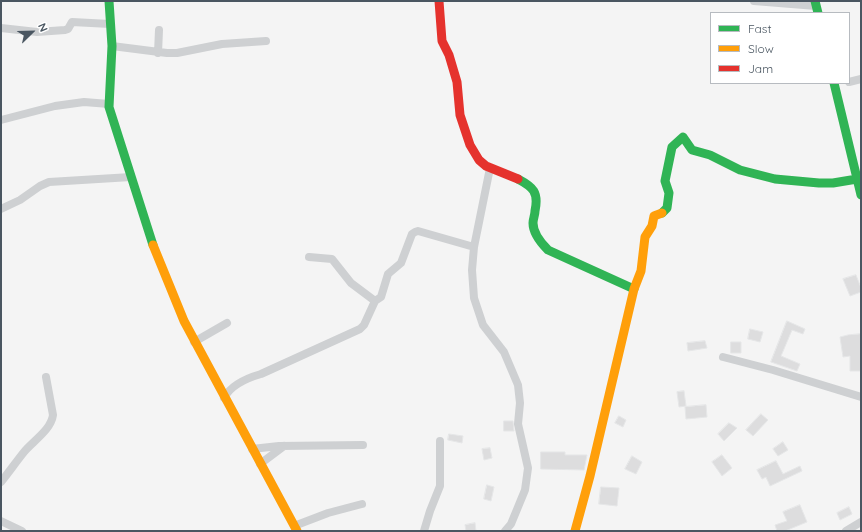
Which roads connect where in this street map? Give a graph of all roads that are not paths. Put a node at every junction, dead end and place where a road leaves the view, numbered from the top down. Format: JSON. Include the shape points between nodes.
{"nodes":[{"id":1,"x":109,"y":1,"type":"edge"},
{"id":2,"x":439,"y":1,"type":"edge"},
{"id":3,"x":754,"y":1,"type":"edge"},
{"id":4,"x":817,"y":7,"type":"edge"},
{"id":5,"x":110,"y":24,"type":"junction"},
{"id":6,"x":1,"y":28,"type":"edge"},
{"id":7,"x":159,"y":30,"type":"dead end"},
{"id":8,"x":266,"y":41,"type":"dead end"},
{"id":9,"x":112,"y":46,"type":"junction"},
{"id":10,"x":158,"y":53,"type":"junction"},
{"id":11,"x":861,"y":79,"type":"edge"},
{"id":12,"x":850,"y":82,"type":"edge"},
{"id":13,"x":834,"y":85,"type":"edge"},
{"id":14,"x":109,"y":104,"type":"junction"},
{"id":15,"x":1,"y":120,"type":"edge"},
{"id":16,"x":490,"y":168,"type":"junction"},
{"id":17,"x":132,"y":177,"type":"junction"},
{"id":18,"x":857,"y":179,"type":"junction"},
{"id":19,"x":861,"y":195,"type":"edge"},
{"id":20,"x":1,"y":209,"type":"edge"},
{"id":21,"x":474,"y":247,"type":"junction"},
{"id":22,"x":309,"y":257,"type":"dead end"},
{"id":23,"x":634,"y":289,"type":"junction"},
{"id":24,"x":375,"y":301,"type":"junction"},
{"id":25,"x":227,"y":322,"type":"dead end"},
{"id":26,"x":194,"y":342,"type":"junction"},
{"id":27,"x":723,"y":357,"type":"dead end"},
{"id":28,"x":46,"y":377,"type":"dead end"},
{"id":29,"x":861,"y":397,"type":"edge"},
{"id":30,"x":224,"y":398,"type":"junction"},
{"id":31,"x":440,"y":441,"type":"dead end"},
{"id":32,"x":363,"y":445,"type":"dead end"},
{"id":33,"x":284,"y":446,"type":"junction"},
{"id":34,"x":252,"y":449,"type":"junction"},
{"id":35,"x":260,"y":464,"type":"junction"},
{"id":36,"x":1,"y":482,"type":"edge"},
{"id":37,"x":362,"y":504,"type":"dead end"},
{"id":38,"x":1,"y":521,"type":"edge"},
{"id":39,"x":861,"y":522,"type":"edge"},
{"id":40,"x":295,"y":529,"type":"edge"},
{"id":41,"x":22,"y":531,"type":"edge"},
{"id":42,"x":424,"y":531,"type":"edge"},
{"id":43,"x":505,"y":531,"type":"edge"},
{"id":44,"x":575,"y":531,"type":"edge"},
{"id":45,"x":846,"y":531,"type":"edge"}],
"edges":[{"from":1,"to":5,"type":"street"},
{"from":2,"to":16,"type":"street","via":[[442,40],[457,82],[460,115],[470,146],[482,163]]},
{"from":3,"to":4,"type":"street"},
{"from":5,"to":6,"type":"street","via":[[72,22],[65,30],[37,32]]},
{"from":5,"to":9,"type":"street"},
{"from":7,"to":10,"type":"street"},
{"from":8,"to":10,"type":"street","via":[[222,44],[177,53]]},
{"from":9,"to":10,"type":"street"},
{"from":9,"to":14,"type":"street"},
{"from":11,"to":12,"type":"street"},
{"from":13,"to":18,"type":"street"},
{"from":14,"to":15,"type":"street","via":[[84,102],[55,106]]},
{"from":14,"to":17,"type":"street"},
{"from":16,"to":21,"type":"street"},
{"from":16,"to":23,"type":"street","via":[[531,186],[537,203],[533,223],[535,232],[548,250]]},
{"from":17,"to":20,"type":"street","via":[[49,182]]},
{"from":17,"to":26,"type":"street","via":[[152,242]]},
{"from":18,"to":19,"type":"street"},
{"from":18,"to":23,"type":"street","via":[[833,183],[775,179],[740,170],[710,155],[692,150],[682,138],[672,147],[666,174],[669,193],[667,208],[663,213],[654,216],[652,226],[644,237],[641,271]]},
{"from":21,"to":24,"type":"street","via":[[414,232],[401,263],[388,274],[381,297]]},
{"from":21,"to":43,"type":"street","via":[[472,270],[476,307],[487,331],[504,352],[520,393],[518,424],[527,459],[528,478],[511,524]]},
{"from":22,"to":24,"type":"street","via":[[332,259],[351,283]]},
{"from":23,"to":44,"type":"street"},
{"from":24,"to":30,"type":"street","via":[[364,325],[356,331],[250,377],[233,388]]},
{"from":25,"to":26,"type":"street"},
{"from":26,"to":30,"type":"street"},
{"from":27,"to":29,"type":"street"},
{"from":28,"to":36,"type":"street","via":[[52,420]]},
{"from":30,"to":34,"type":"street"},
{"from":31,"to":42,"type":"street","via":[[440,486]]},
{"from":32,"to":33,"type":"street"},
{"from":33,"to":34,"type":"street"},
{"from":33,"to":35,"type":"street"},
{"from":34,"to":35,"type":"street"},
{"from":35,"to":40,"type":"street"},
{"from":37,"to":40,"type":"street","via":[[328,513]]},
{"from":38,"to":41,"type":"street"},
{"from":39,"to":45,"type":"street"}]}
